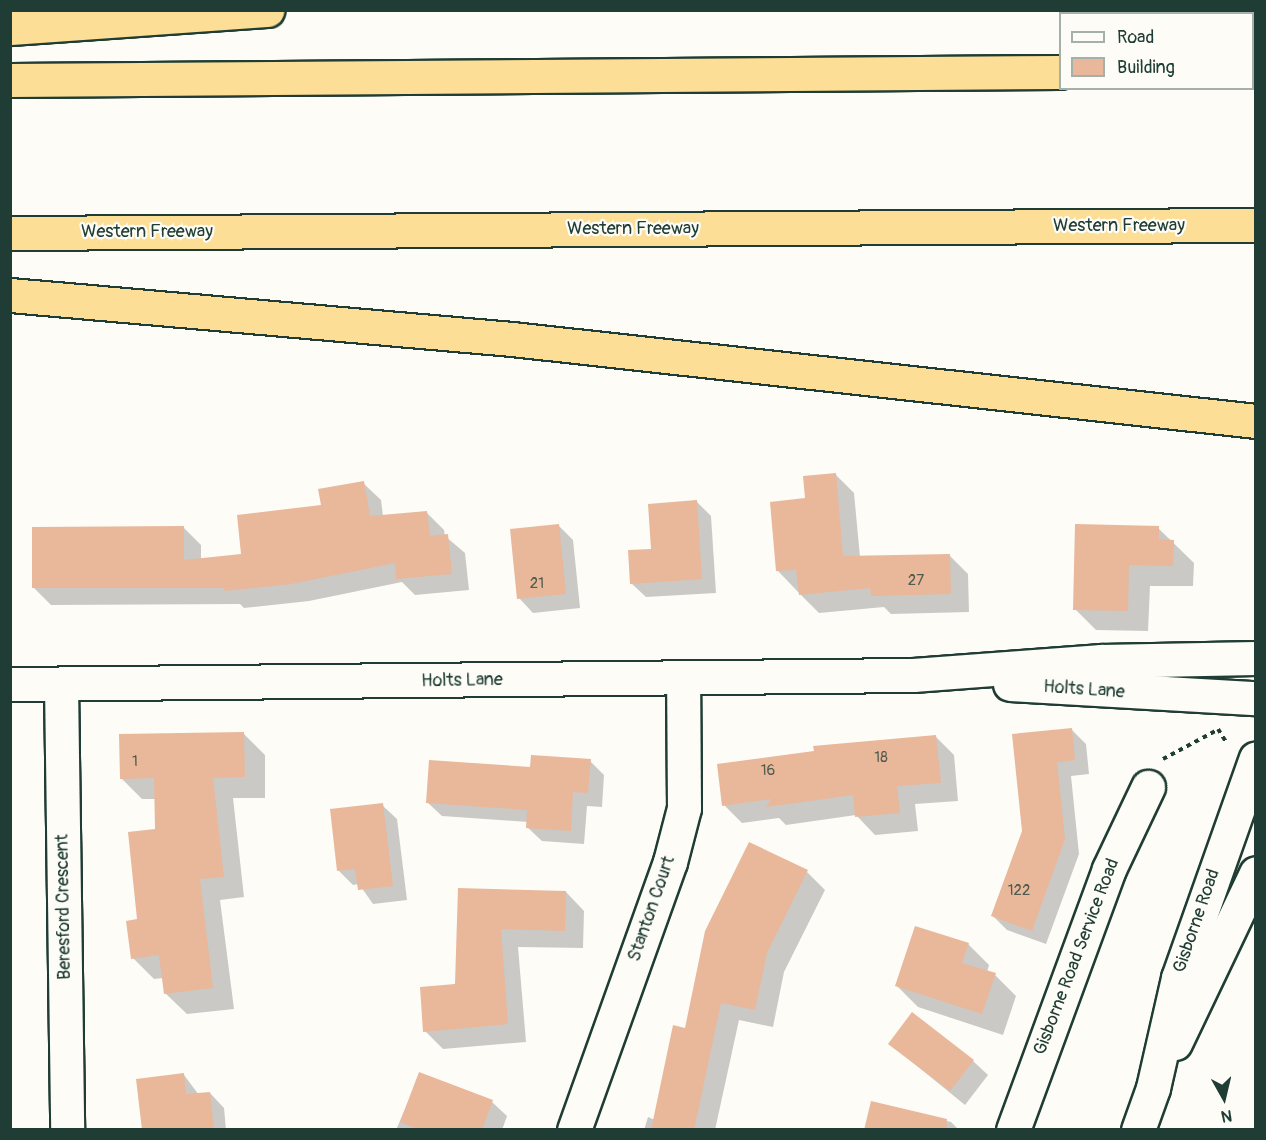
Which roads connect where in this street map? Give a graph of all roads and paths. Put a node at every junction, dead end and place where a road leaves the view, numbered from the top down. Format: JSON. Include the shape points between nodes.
{"nodes":[{"id":1,"x":267,"y":10,"type":"edge"},
{"id":2,"x":10,"y":28,"type":"edge"},
{"id":3,"x":1059,"y":72,"type":"edge"},
{"id":4,"x":10,"y":80,"type":"edge"},
{"id":5,"x":1256,"y":225,"type":"edge"},
{"id":6,"x":10,"y":233,"type":"edge"},
{"id":7,"x":10,"y":295,"type":"edge"},
{"id":8,"x":1256,"y":421,"type":"edge"},
{"id":9,"x":1256,"y":658,"type":"edge"},
{"id":10,"x":913,"y":675,"type":"junction"},
{"id":11,"x":683,"y":679,"type":"junction"},
{"id":12,"x":10,"y":684,"type":"edge"},
{"id":13,"x":61,"y":684,"type":"junction"},
{"id":14,"x":1256,"y":698,"type":"edge"},
{"id":15,"x":1218,"y":729,"type":"dead end"},
{"id":16,"x":1256,"y":758,"type":"edge"},
{"id":17,"x":1148,"y":787,"type":"joint"},
{"id":18,"x":1256,"y":873,"type":"edge"},
{"id":19,"x":1153,"y":1088,"type":"junction"},
{"id":20,"x":67,"y":1130,"type":"edge"},
{"id":21,"x":574,"y":1130,"type":"edge"},
{"id":22,"x":1012,"y":1130,"type":"edge"},
{"id":23,"x":1138,"y":1130,"type":"edge"}],
"edges":[{"from":1,"to":2,"type":"highway"},
{"from":3,"to":4,"type":"highway"},
{"from":5,"to":6,"type":"highway","name":"Western Freeway"},
{"from":7,"to":8,"type":"highway","via":[[512,339]]},
{"from":9,"to":10,"type":"street","name":"Holts Lane","via":[[1101,661]]},
{"from":10,"to":11,"type":"street","name":"Holts Lane"},
{"from":10,"to":14,"type":"street","name":"Holts Lane","via":[[1098,691]]},
{"from":11,"to":13,"type":"street","name":"Holts Lane"},
{"from":11,"to":21,"type":"street","name":"Stanton Court","via":[[684,808],[670,862]]},
{"from":12,"to":13,"type":"street","name":"Holts Lane"},
{"from":13,"to":20,"type":"street","name":"Beresford Crescent"},
{"from":15,"to":17,"type":"path","via":[[1162,760]]},
{"from":16,"to":19,"type":"street","name":"Gisborne Road","via":[[1178,978]]},
{"from":17,"to":22,"type":"street","name":"Gisborne Road Service Road","via":[[1109,869]]},
{"from":18,"to":19,"type":"street","name":"Gisborne Road"},
{"from":19,"to":23,"type":"street","name":"Gisborne Road"}]}
